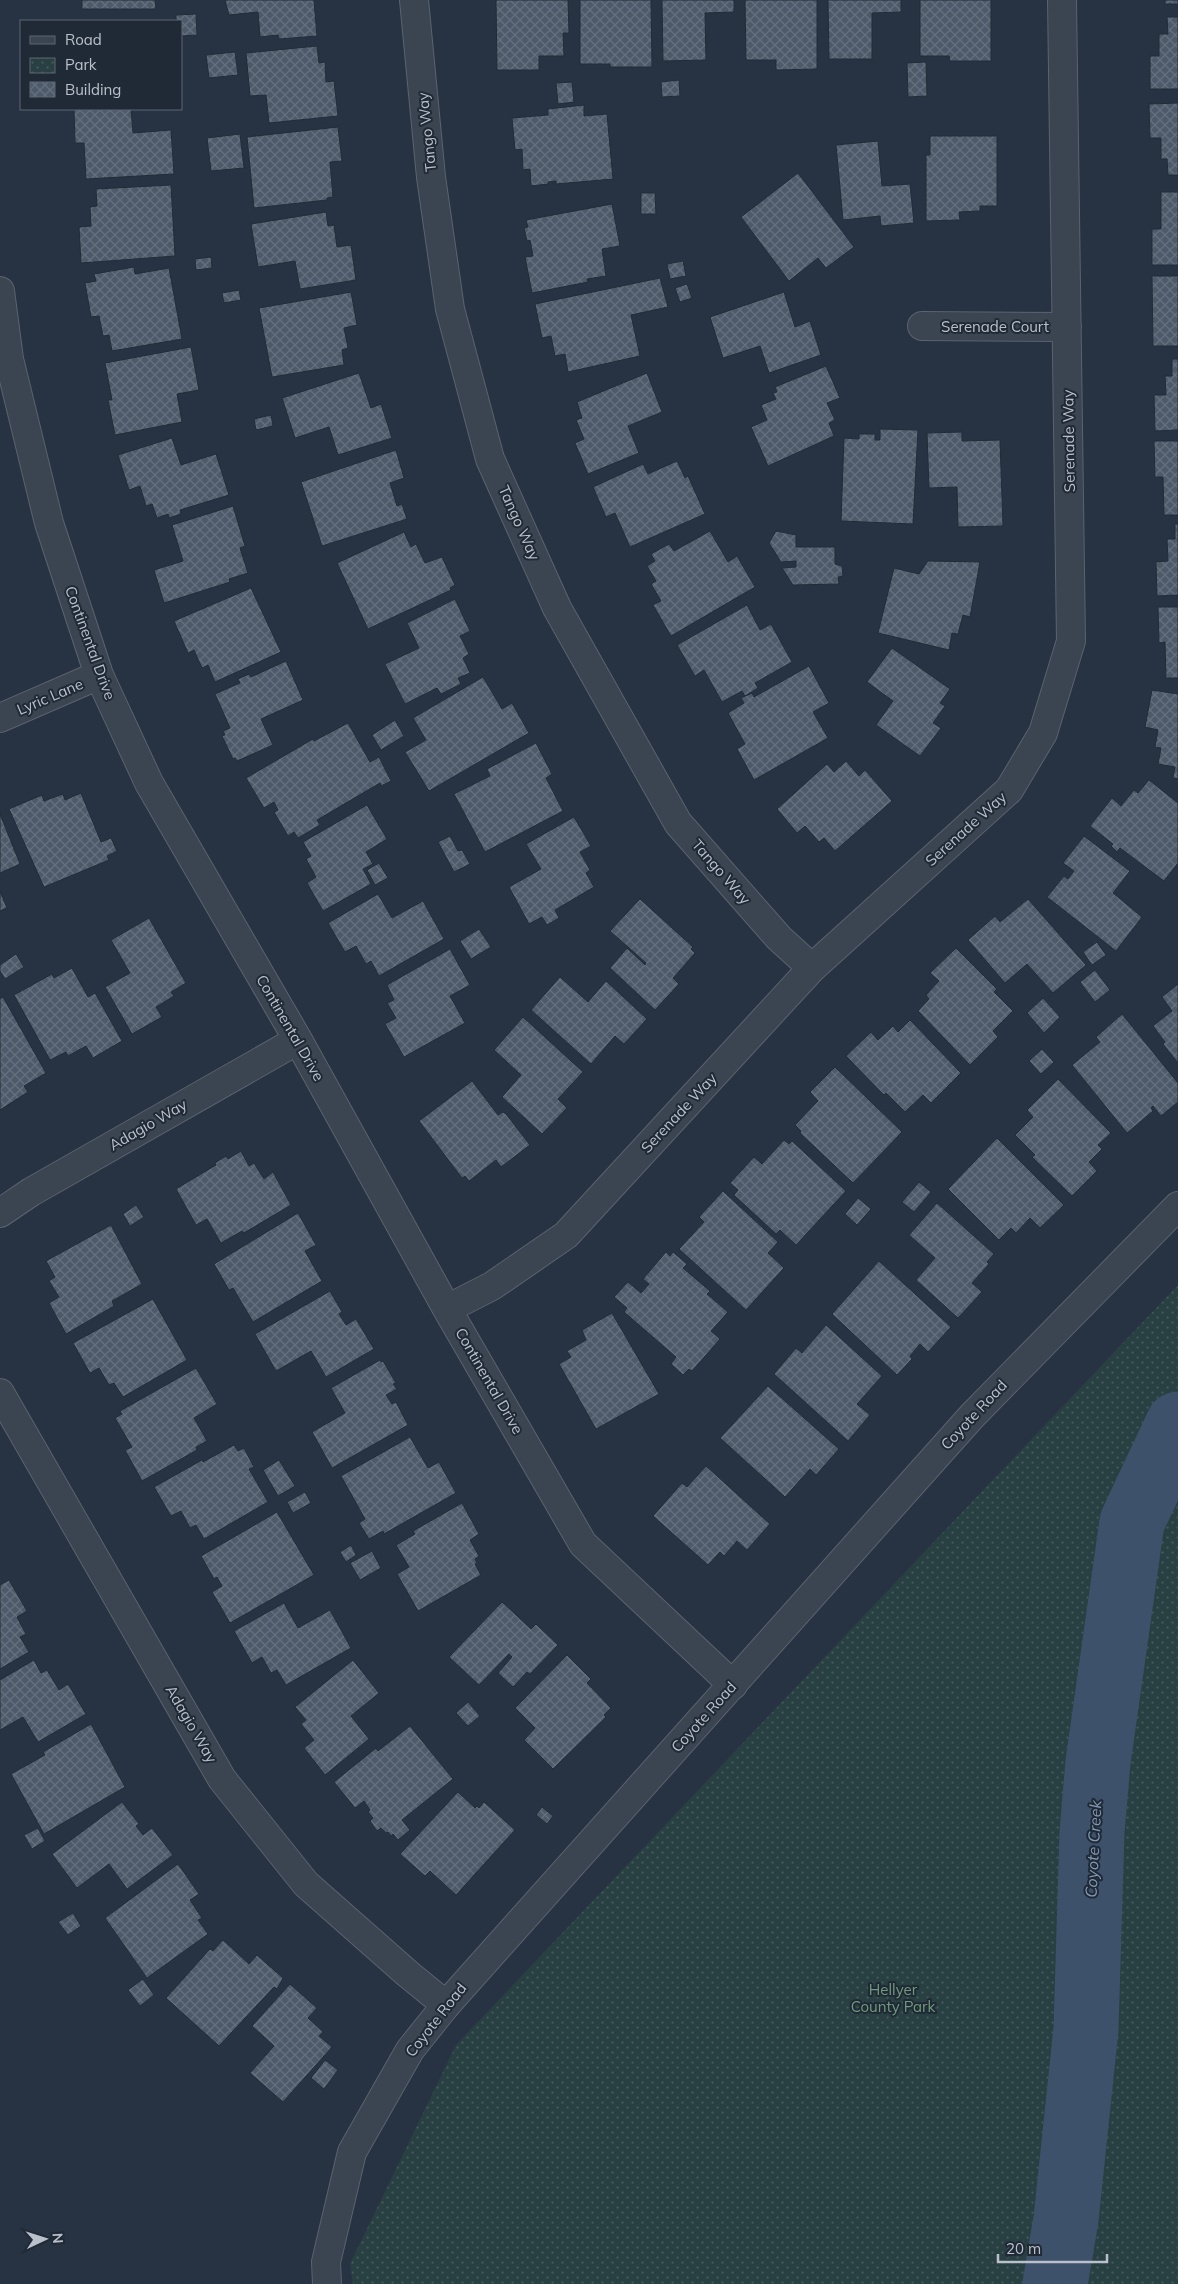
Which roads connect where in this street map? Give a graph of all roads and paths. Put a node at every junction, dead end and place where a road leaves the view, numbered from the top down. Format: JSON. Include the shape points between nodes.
{"nodes":[{"id":1,"x":414,"y":0,"type":"edge"},
{"id":2,"x":1062,"y":0,"type":"edge"},
{"id":3,"x":0,"y":291,"type":"edge"},
{"id":4,"x":922,"y":326,"type":"dead end"},
{"id":5,"x":1067,"y":327,"type":"junction"},
{"id":6,"x":99,"y":675,"type":"junction"},
{"id":7,"x":0,"y":718,"type":"edge"},
{"id":8,"x":812,"y":968,"type":"junction"},
{"id":9,"x":298,"y":1040,"type":"junction"},
{"id":10,"x":1178,"y":1206,"type":"edge"},
{"id":11,"x":0,"y":1213,"type":"edge"},
{"id":12,"x":448,"y":1309,"type":"junction"},
{"id":13,"x":0,"y":1394,"type":"edge"},
{"id":14,"x":733,"y":1685,"type":"junction"},
{"id":15,"x":446,"y":2005,"type":"junction"},
{"id":16,"x":327,"y":2284,"type":"edge"}],
"edges":[{"from":1,"to":8,"type":"street","name":"Tango Way","via":[[431,177],[450,309],[490,459],[557,608],[678,823],[779,938]]},
{"from":2,"to":5,"type":"street","name":"Serenade Way"},
{"from":3,"to":6,"type":"street","name":"Continental Drive","via":[[9,359],[49,523]]},
{"from":4,"to":5,"type":"street","name":"Serenade Court"},
{"from":5,"to":8,"type":"street","name":"Serenade Way","via":[[1072,641],[1043,733],[1009,790]]},
{"from":6,"to":7,"type":"street","name":"Lyric Lane"},
{"from":6,"to":9,"type":"street","name":"Continental Drive","via":[[149,783]]},
{"from":8,"to":12,"type":"street","name":"Serenade Way","via":[[566,1235],[492,1286]]},
{"from":9,"to":11,"type":"street","name":"Adagio Way","via":[[31,1192]]},
{"from":9,"to":12,"type":"street","name":"Continental Drive"},
{"from":10,"to":14,"type":"street","name":"Coyote Road","via":[[972,1416]]},
{"from":12,"to":14,"type":"street","name":"Continental Drive","via":[[582,1544]]},
{"from":13,"to":15,"type":"street","name":"Adagio Way","via":[[222,1779],[306,1884]]},
{"from":14,"to":15,"type":"street","name":"Coyote Road"},
{"from":15,"to":16,"type":"street","name":"Coyote Road","via":[[410,2050],[352,2152],[326,2262]]}]}
